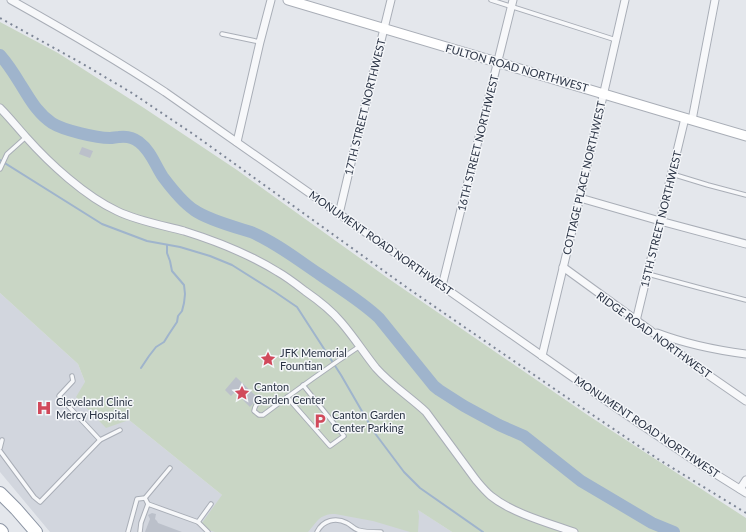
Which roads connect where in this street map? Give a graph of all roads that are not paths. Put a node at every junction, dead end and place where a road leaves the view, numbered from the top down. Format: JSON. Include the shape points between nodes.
{"nodes":[{"id":1,"x":11,"y":0,"type":"edge"},
{"id":2,"x":271,"y":0,"type":"edge"},
{"id":3,"x":288,"y":0,"type":"edge"},
{"id":4,"x":391,"y":0,"type":"edge"},
{"id":5,"x":490,"y":0,"type":"edge"},
{"id":6,"x":625,"y":0,"type":"edge"},
{"id":7,"x":715,"y":0,"type":"edge"},
{"id":8,"x":512,"y":3,"type":"edge"},
{"id":9,"x":384,"y":29,"type":"junction"},
{"id":10,"x":222,"y":34,"type":"dead end"},
{"id":11,"x":616,"y":40,"type":"junction"},
{"id":12,"x":260,"y":42,"type":"junction"},
{"id":13,"x":497,"y":63,"type":"junction"},
{"id":14,"x":604,"y":94,"type":"junction"},
{"id":15,"x":0,"y":108,"type":"edge"},
{"id":16,"x":688,"y":119,"type":"junction"},
{"id":17,"x":746,"y":136,"type":"edge"},
{"id":18,"x":26,"y":137,"type":"junction"},
{"id":19,"x":237,"y":142,"type":"junction"},
{"id":20,"x":0,"y":169,"type":"edge"},
{"id":21,"x":672,"y":174,"type":"junction"},
{"id":22,"x":746,"y":195,"type":"edge"},
{"id":23,"x":580,"y":198,"type":"junction"},
{"id":24,"x":339,"y":214,"type":"junction"},
{"id":25,"x":660,"y":221,"type":"junction"},
{"id":26,"x":746,"y":244,"type":"edge"},
{"id":27,"x":563,"y":268,"type":"junction"},
{"id":28,"x":648,"y":274,"type":"junction"},
{"id":29,"x":442,"y":286,"type":"junction"},
{"id":30,"x":746,"y":300,"type":"edge"},
{"id":31,"x":636,"y":321,"type":"junction"},
{"id":32,"x":651,"y":331,"type":"junction"},
{"id":33,"x":360,"y":346,"type":"junction"},
{"id":34,"x":746,"y":354,"type":"edge"},
{"id":35,"x":542,"y":356,"type":"junction"},
{"id":36,"x":72,"y":376,"type":"dead end"},
{"id":37,"x":303,"y":385,"type":"junction"},
{"id":38,"x":285,"y":398,"type":"junction"},
{"id":39,"x":746,"y":401,"type":"edge"},
{"id":40,"x":120,"y":430,"type":"dead end"},
{"id":41,"x":2,"y":440,"type":"dead end"},
{"id":42,"x":100,"y":440,"type":"junction"},
{"id":43,"x":0,"y":449,"type":"edge"},
{"id":44,"x":170,"y":468,"type":"dead end"},
{"id":45,"x":746,"y":480,"type":"edge"},
{"id":46,"x":743,"y":491,"type":"edge"},
{"id":47,"x":0,"y":493,"type":"edge"},
{"id":48,"x":145,"y":498,"type":"junction"},
{"id":49,"x":0,"y":502,"type":"edge"},
{"id":50,"x":148,"y":504,"type":"junction"},
{"id":51,"x":211,"y":504,"type":"dead end"},
{"id":52,"x":198,"y":522,"type":"junction"},
{"id":53,"x":25,"y":532,"type":"edge"},
{"id":54,"x":36,"y":532,"type":"edge"},
{"id":55,"x":128,"y":532,"type":"edge"},
{"id":56,"x":140,"y":532,"type":"edge"},
{"id":57,"x":208,"y":532,"type":"edge"},
{"id":58,"x":317,"y":532,"type":"edge"},
{"id":59,"x":380,"y":532,"type":"edge"},
{"id":60,"x":574,"y":532,"type":"edge"}],
"edges":[{"from":1,"to":19,"type":"street","name":"MONUMENT ROAD NORTHWEST","via":[[135,72]]},
{"from":2,"to":12,"type":"street"},
{"from":3,"to":9,"type":"main road","name":"FULTON ROAD NORTHWEST"},
{"from":4,"to":9,"type":"street","name":"17TH STREET NORTHWEST"},
{"from":5,"to":8,"type":"lane"},
{"from":6,"to":11,"type":"street","name":"COTTAGE PLACE NORTHWEST"},
{"from":7,"to":16,"type":"street","name":"15TH STREET NORTHWEST"},
{"from":8,"to":11,"type":"lane"},
{"from":8,"to":13,"type":"street","name":"16TH STREET NORTHWEST"},
{"from":9,"to":13,"type":"main road","name":"FULTON ROAD NORTHWEST"},
{"from":9,"to":24,"type":"street","name":"17TH STREET NORTHWEST"},
{"from":10,"to":12,"type":"lane"},
{"from":11,"to":14,"type":"street","name":"COTTAGE PLACE NORTHWEST"},
{"from":12,"to":19,"type":"street"},
{"from":13,"to":14,"type":"main road","name":"FULTON ROAD NORTHWEST"},
{"from":13,"to":29,"type":"street","name":"16TH STREET NORTHWEST"},
{"from":14,"to":16,"type":"main road","name":"FULTON ROAD NORTHWEST"},
{"from":14,"to":23,"type":"street","name":"COTTAGE PLACE NORTHWEST"},
{"from":15,"to":18,"type":"street"},
{"from":16,"to":17,"type":"main road","name":"FULTON ROAD NORTHWEST"},
{"from":16,"to":21,"type":"street","name":"15TH STREET NORTHWEST"},
{"from":18,"to":20,"type":"lane","via":[[7,154]]},
{"from":18,"to":33,"type":"street","via":[[86,192],[116,210],[140,220],[227,246],[279,272],[333,313]]},
{"from":19,"to":24,"type":"street","name":"MONUMENT ROAD NORTHWEST"},
{"from":21,"to":22,"type":"lane"},
{"from":21,"to":25,"type":"street","name":"15TH STREET NORTHWEST"},
{"from":23,"to":25,"type":"street"},
{"from":23,"to":27,"type":"street","name":"COTTAGE PLACE NORTHWEST"},
{"from":24,"to":29,"type":"street","name":"MONUMENT ROAD NORTHWEST"},
{"from":25,"to":26,"type":"street"},
{"from":25,"to":28,"type":"street","name":"15TH STREET NORTHWEST"},
{"from":27,"to":31,"type":"street","name":"RIDGE ROAD NORTHWEST"},
{"from":27,"to":35,"type":"street","name":"COTTAGE PLACE NORTHWEST"},
{"from":28,"to":30,"type":"lane"},
{"from":28,"to":31,"type":"street","name":"15TH STREET NORTHWEST"},
{"from":29,"to":35,"type":"street","name":"MONUMENT ROAD NORTHWEST"},
{"from":31,"to":32,"type":"street","name":"RIDGE ROAD NORTHWEST"},
{"from":32,"to":34,"type":"street","via":[[704,347]]},
{"from":32,"to":39,"type":"street","name":"RIDGE ROAD NORTHWEST"},
{"from":33,"to":37,"type":"lane"},
{"from":33,"to":60,"type":"street","via":[[386,378],[426,412],[476,480],[492,497],[519,512]]},
{"from":35,"to":46,"type":"street","name":"MONUMENT ROAD NORTHWEST"},
{"from":36,"to":42,"type":"lane","via":[[73,381],[59,396]]},
{"from":37,"to":38,"type":"lane"},
{"from":37,"to":38,"type":"lane","via":[[344,436],[330,446]]},
{"from":38,"to":38,"type":"lane","via":[[262,415],[254,411],[254,407],[260,402]]},
{"from":40,"to":42,"type":"lane"},
{"from":41,"to":43,"type":"lane"},
{"from":42,"to":43,"type":"lane","via":[[40,502]]},
{"from":44,"to":48,"type":"lane"},
{"from":45,"to":46,"type":"street"},
{"from":47,"to":54,"type":"highway"},
{"from":48,"to":50,"type":"lane"},
{"from":48,"to":55,"type":"lane","via":[[137,499]]},
{"from":49,"to":53,"type":"highway"},
{"from":50,"to":52,"type":"lane"},
{"from":50,"to":56,"type":"lane"},
{"from":51,"to":52,"type":"lane"},
{"from":52,"to":57,"type":"lane"},
{"from":58,"to":59,"type":"lane","via":[[322,524],[333,520],[345,522],[357,530]]}]}
